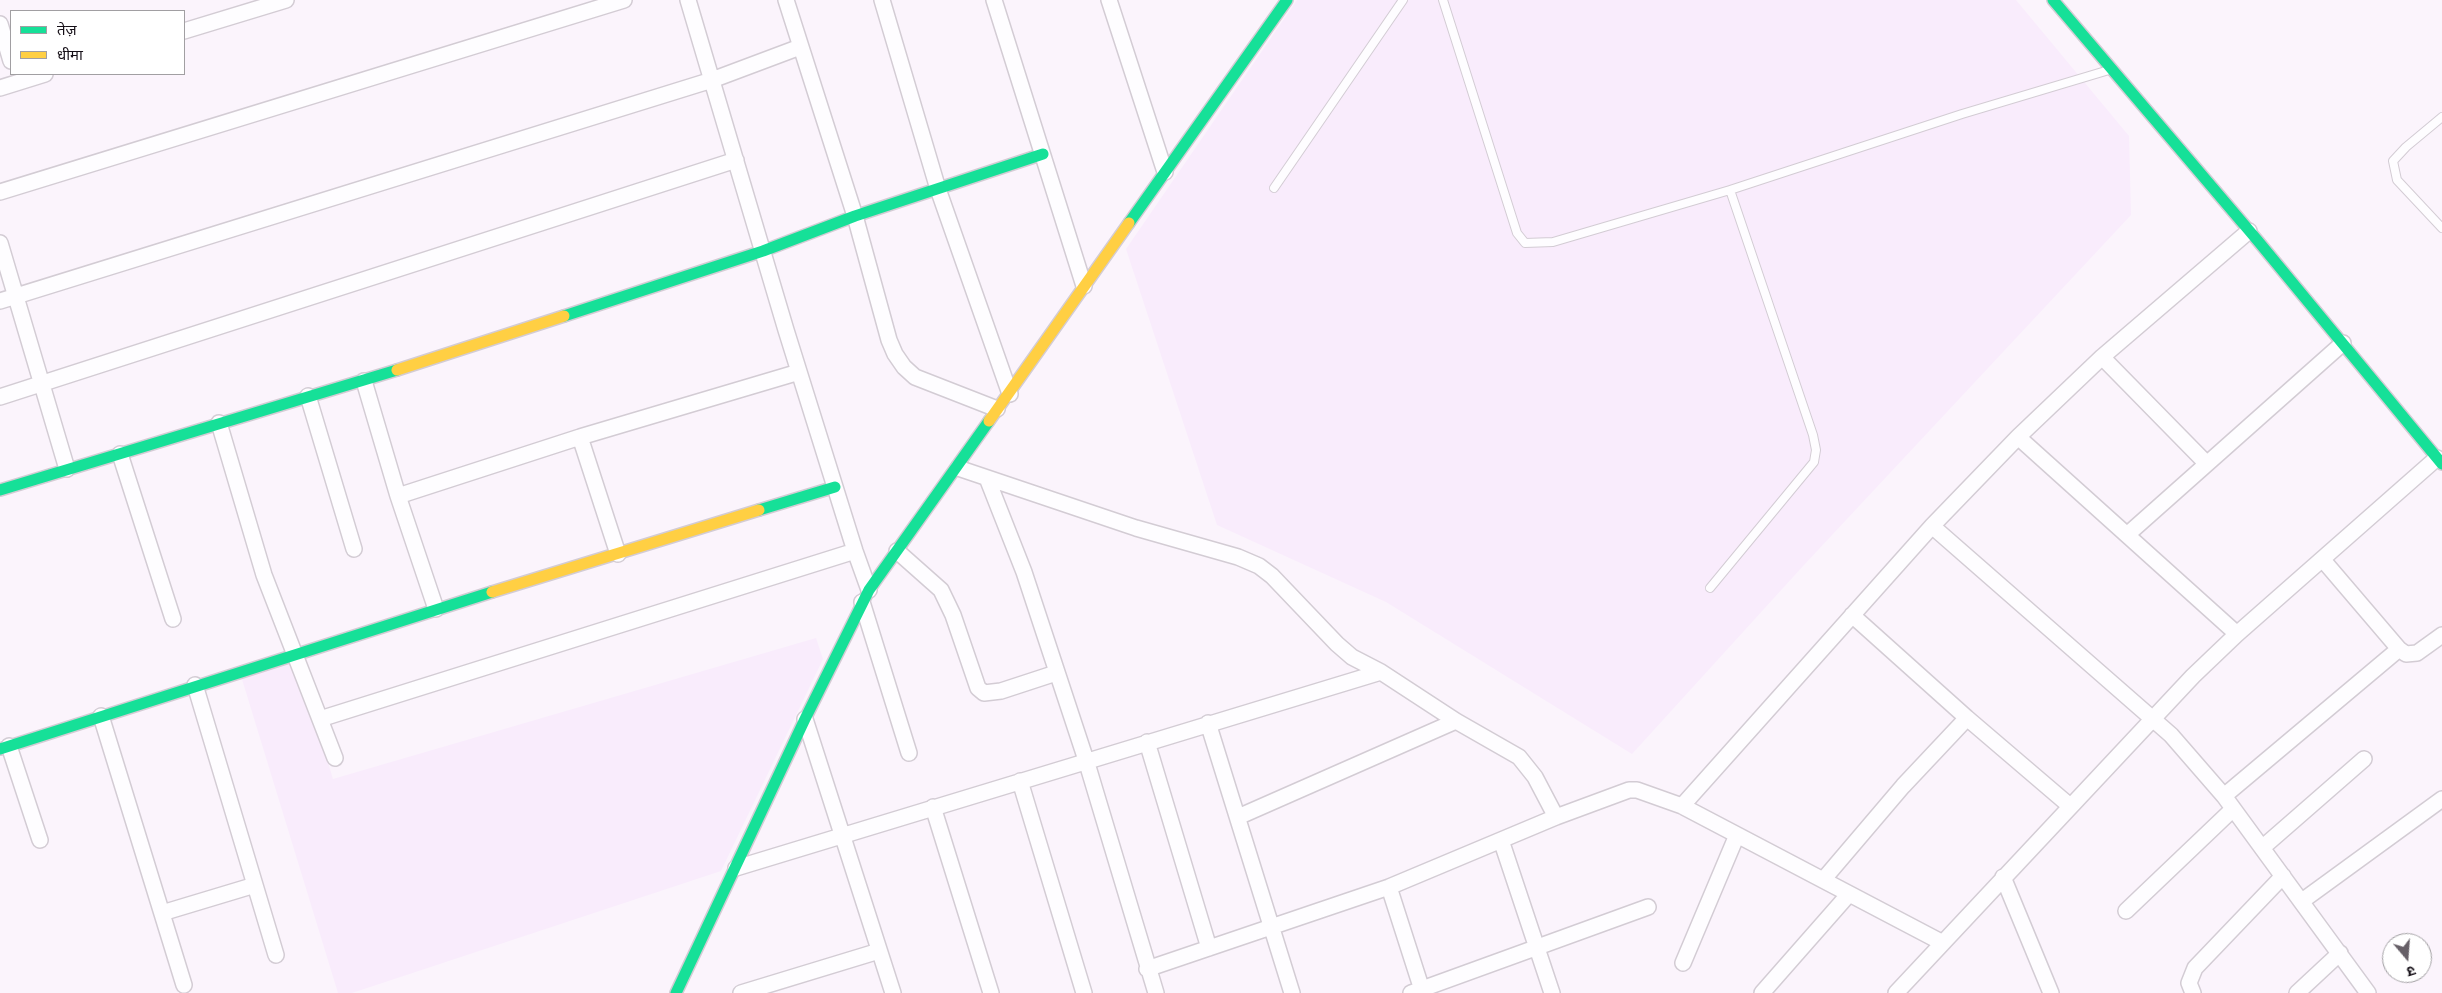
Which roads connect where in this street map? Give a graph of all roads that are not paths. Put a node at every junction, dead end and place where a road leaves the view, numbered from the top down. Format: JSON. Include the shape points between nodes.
{"nodes":[{"id":1,"x":286,"y":0,"type":"edge"},
{"id":2,"x":624,"y":0,"type":"edge"},
{"id":3,"x":688,"y":0,"type":"edge"},
{"id":4,"x":786,"y":0,"type":"edge"},
{"id":5,"x":882,"y":0,"type":"edge"},
{"id":6,"x":994,"y":0,"type":"edge"},
{"id":7,"x":1109,"y":0,"type":"edge"},
{"id":8,"x":1286,"y":0,"type":"edge"},
{"id":9,"x":1403,"y":0,"type":"edge"},
{"id":10,"x":1443,"y":0,"type":"edge"},
{"id":11,"x":2053,"y":0,"type":"edge"},
{"id":12,"x":0,"y":24,"type":"edge"},
{"id":13,"x":185,"y":31,"type":"edge"},
{"id":14,"x":800,"y":47,"type":"junction"},
{"id":15,"x":10,"y":58,"type":"edge"},
{"id":16,"x":2111,"y":69,"type":"junction"},
{"id":17,"x":38,"y":75,"type":"edge"},
{"id":18,"x":17,"y":78,"type":"edge"},
{"id":19,"x":712,"y":80,"type":"junction"},
{"id":20,"x":0,"y":88,"type":"edge"},
{"id":21,"x":2442,"y":117,"type":"edge"},
{"id":22,"x":1043,"y":154,"type":"junction"},
{"id":23,"x":736,"y":160,"type":"junction"},
{"id":24,"x":1165,"y":172,"type":"junction"},
{"id":25,"x":1274,"y":188,"type":"dead end"},
{"id":26,"x":938,"y":190,"type":"junction"},
{"id":27,"x":1730,"y":190,"type":"junction"},
{"id":28,"x":0,"y":192,"type":"edge"},
{"id":29,"x":855,"y":216,"type":"junction"},
{"id":30,"x":2442,"y":228,"type":"edge"},
{"id":31,"x":2249,"y":231,"type":"junction"},
{"id":32,"x":0,"y":243,"type":"edge"},
{"id":33,"x":763,"y":251,"type":"junction"},
{"id":34,"x":1084,"y":286,"type":"junction"},
{"id":35,"x":16,"y":295,"type":"junction"},
{"id":36,"x":0,"y":301,"type":"edge"},
{"id":37,"x":2343,"y":344,"type":"junction"},
{"id":38,"x":2102,"y":357,"type":"junction"},
{"id":39,"x":800,"y":372,"type":"junction"},
{"id":40,"x":364,"y":381,"type":"junction"},
{"id":41,"x":42,"y":383,"type":"junction"},
{"id":42,"x":1010,"y":394,"type":"junction"},
{"id":43,"x":308,"y":396,"type":"junction"},
{"id":44,"x":0,"y":397,"type":"edge"},
{"id":45,"x":997,"y":409,"type":"junction"},
{"id":46,"x":219,"y":423,"type":"junction"},
{"id":47,"x":580,"y":437,"type":"junction"},
{"id":48,"x":2018,"y":437,"type":"junction"},
{"id":49,"x":120,"y":454,"type":"junction"},
{"id":50,"x":2440,"y":459,"type":"edge"},
{"id":51,"x":2206,"y":463,"type":"junction"},
{"id":52,"x":958,"y":468,"type":"junction"},
{"id":53,"x":67,"y":469,"type":"junction"},
{"id":54,"x":987,"y":478,"type":"junction"},
{"id":55,"x":835,"y":487,"type":"junction"},
{"id":56,"x":0,"y":490,"type":"edge"},
{"id":57,"x":398,"y":496,"type":"junction"},
{"id":58,"x":1932,"y":526,"type":"junction"},
{"id":59,"x":2128,"y":534,"type":"junction"},
{"id":60,"x":354,"y":549,"type":"dead end"},
{"id":61,"x":855,"y":551,"type":"junction"},
{"id":62,"x":897,"y":551,"type":"junction"},
{"id":63,"x":618,"y":554,"type":"junction"},
{"id":64,"x":2323,"y":560,"type":"junction"},
{"id":65,"x":1710,"y":588,"type":"dead end"},
{"id":66,"x":866,"y":596,"type":"junction"},
{"id":67,"x":436,"y":609,"type":"junction"},
{"id":68,"x":1852,"y":615,"type":"junction"},
{"id":69,"x":173,"y":619,"type":"dead end"},
{"id":70,"x":2237,"y":634,"type":"junction"},
{"id":71,"x":2442,"y":634,"type":"edge"},
{"id":72,"x":2398,"y":650,"type":"junction"},
{"id":73,"x":296,"y":654,"type":"junction"},
{"id":74,"x":1381,"y":672,"type":"junction"},
{"id":75,"x":1056,"y":673,"type":"junction"},
{"id":76,"x":195,"y":686,"type":"junction"},
{"id":77,"x":102,"y":716,"type":"junction"},
{"id":78,"x":1967,"y":718,"type":"junction"},
{"id":79,"x":2153,"y":718,"type":"junction"},
{"id":80,"x":320,"y":719,"type":"junction"},
{"id":81,"x":806,"y":719,"type":"junction"},
{"id":82,"x":1456,"y":721,"type":"junction"},
{"id":83,"x":1208,"y":722,"type":"junction"},
{"id":84,"x":1147,"y":742,"type":"junction"},
{"id":85,"x":5,"y":747,"type":"edge"},
{"id":86,"x":909,"y":753,"type":"dead end"},
{"id":87,"x":335,"y":758,"type":"dead end"},
{"id":88,"x":2364,"y":759,"type":"dead end"},
{"id":89,"x":1086,"y":760,"type":"junction"},
{"id":90,"x":1020,"y":781,"type":"junction"},
{"id":91,"x":2224,"y":796,"type":"junction"},
{"id":92,"x":2442,"y":799,"type":"edge"},
{"id":93,"x":1682,"y":806,"type":"junction"},
{"id":94,"x":2070,"y":806,"type":"junction"},
{"id":95,"x":933,"y":807,"type":"junction"},
{"id":96,"x":2233,"y":809,"type":"junction"},
{"id":97,"x":1238,"y":816,"type":"junction"},
{"id":98,"x":1556,"y":817,"type":"junction"},
{"id":99,"x":842,"y":835,"type":"junction"},
{"id":100,"x":1737,"y":835,"type":"junction"},
{"id":101,"x":40,"y":840,"type":"dead end"},
{"id":102,"x":1501,"y":840,"type":"junction"},
{"id":103,"x":2262,"y":848,"type":"junction"},
{"id":104,"x":736,"y":868,"type":"junction"},
{"id":105,"x":2283,"y":876,"type":"junction"},
{"id":106,"x":2003,"y":877,"type":"junction"},
{"id":107,"x":1823,"y":880,"type":"junction"},
{"id":108,"x":255,"y":885,"type":"junction"},
{"id":109,"x":1389,"y":887,"type":"junction"},
{"id":110,"x":1849,"y":894,"type":"junction"},
{"id":111,"x":2302,"y":901,"type":"junction"},
{"id":112,"x":1648,"y":907,"type":"dead end"},
{"id":113,"x":2126,"y":911,"type":"dead end"},
{"id":114,"x":162,"y":913,"type":"junction"},
{"id":115,"x":1273,"y":927,"type":"junction"},
{"id":116,"x":1942,"y":942,"type":"junction"},
{"id":117,"x":1537,"y":947,"type":"junction"},
{"id":118,"x":1210,"y":948,"type":"junction"},
{"id":119,"x":879,"y":951,"type":"junction"},
{"id":120,"x":2340,"y":953,"type":"junction"},
{"id":121,"x":276,"y":955,"type":"dead end"},
{"id":122,"x":1683,"y":963,"type":"dead end"},
{"id":123,"x":1147,"y":969,"type":"junction"},
{"id":124,"x":184,"y":985,"type":"dead end"},
{"id":125,"x":1419,"y":992,"type":"edge"},
{"id":126,"x":676,"y":993,"type":"edge"},
{"id":127,"x":741,"y":993,"type":"edge"},
{"id":128,"x":893,"y":993,"type":"edge"},
{"id":129,"x":991,"y":993,"type":"edge"},
{"id":130,"x":1084,"y":993,"type":"edge"},
{"id":131,"x":1156,"y":993,"type":"edge"},
{"id":132,"x":1292,"y":993,"type":"edge"},
{"id":133,"x":1552,"y":993,"type":"edge"},
{"id":134,"x":1762,"y":993,"type":"edge"},
{"id":135,"x":1896,"y":993,"type":"edge"},
{"id":136,"x":2051,"y":993,"type":"edge"},
{"id":137,"x":2193,"y":993,"type":"edge"},
{"id":138,"x":2297,"y":993,"type":"edge"},
{"id":139,"x":2368,"y":993,"type":"edge"}],
"edges":[{"from":1,"to":13,"type":"street"},
{"from":2,"to":28,"type":"street"},
{"from":3,"to":19,"type":"street"},
{"from":4,"to":14,"type":"street"},
{"from":5,"to":26,"type":"street"},
{"from":6,"to":22,"type":"street"},
{"from":7,"to":24,"type":"street"},
{"from":8,"to":24,"type":"street"},
{"from":9,"to":25,"type":"lane"},
{"from":10,"to":27,"type":"lane","via":[[1517,234],[1525,243],[1553,242]]},
{"from":11,"to":16,"type":"street"},
{"from":12,"to":15,"type":"street"},
{"from":14,"to":19,"type":"street"},
{"from":14,"to":29,"type":"street"},
{"from":16,"to":27,"type":"lane"},
{"from":16,"to":31,"type":"street"},
{"from":17,"to":18,"type":"street"},
{"from":18,"to":20,"type":"street"},
{"from":19,"to":23,"type":"street"},
{"from":19,"to":35,"type":"street"},
{"from":21,"to":30,"type":"lane","via":[[2393,161],[2397,180]]},
{"from":22,"to":26,"type":"street"},
{"from":22,"to":34,"type":"street"},
{"from":23,"to":33,"type":"street"},
{"from":23,"to":41,"type":"street"},
{"from":24,"to":34,"type":"street"},
{"from":26,"to":29,"type":"street"},
{"from":26,"to":42,"type":"street"},
{"from":27,"to":65,"type":"lane","via":[[1816,450],[1814,462]]},
{"from":29,"to":33,"type":"street"},
{"from":29,"to":45,"type":"street","via":[[889,340],[904,367],[916,377]]},
{"from":31,"to":37,"type":"street"},
{"from":31,"to":38,"type":"street"},
{"from":32,"to":35,"type":"street"},
{"from":33,"to":39,"type":"street"},
{"from":33,"to":40,"type":"street"},
{"from":34,"to":42,"type":"street"},
{"from":35,"to":36,"type":"street"},
{"from":35,"to":41,"type":"street"},
{"from":37,"to":50,"type":"street"},
{"from":37,"to":51,"type":"street"},
{"from":38,"to":48,"type":"street"},
{"from":38,"to":51,"type":"street"},
{"from":39,"to":47,"type":"street"},
{"from":39,"to":55,"type":"street"},
{"from":40,"to":43,"type":"street"},
{"from":40,"to":57,"type":"street"},
{"from":41,"to":44,"type":"street"},
{"from":41,"to":53,"type":"street"},
{"from":42,"to":45,"type":"street"},
{"from":43,"to":46,"type":"street"},
{"from":43,"to":60,"type":"street"},
{"from":45,"to":52,"type":"street"},
{"from":46,"to":49,"type":"street"},
{"from":46,"to":73,"type":"street","via":[[264,575]]},
{"from":47,"to":57,"type":"street"},
{"from":47,"to":63,"type":"street"},
{"from":48,"to":58,"type":"street"},
{"from":48,"to":59,"type":"street"},
{"from":49,"to":53,"type":"street"},
{"from":49,"to":69,"type":"street"},
{"from":50,"to":64,"type":"street"},
{"from":51,"to":59,"type":"street"},
{"from":52,"to":54,"type":"street"},
{"from":52,"to":62,"type":"street"},
{"from":53,"to":56,"type":"street"},
{"from":54,"to":74,"type":"street","via":[[1258,566],[1272,576],[1341,648]]},
{"from":54,"to":75,"type":"street","via":[[1024,572]]},
{"from":55,"to":61,"type":"street"},
{"from":55,"to":63,"type":"street"},
{"from":57,"to":67,"type":"street"},
{"from":58,"to":68,"type":"street"},
{"from":58,"to":79,"type":"street"},
{"from":59,"to":70,"type":"street"},
{"from":61,"to":66,"type":"street"},
{"from":61,"to":80,"type":"street"},
{"from":62,"to":66,"type":"street"},
{"from":62,"to":75,"type":"street","via":[[941,590],[978,688],[984,693],[1001,691]]},
{"from":63,"to":67,"type":"street"},
{"from":64,"to":70,"type":"street"},
{"from":64,"to":72,"type":"street"},
{"from":66,"to":81,"type":"street"},
{"from":66,"to":86,"type":"street"},
{"from":67,"to":73,"type":"street"},
{"from":68,"to":78,"type":"street"},
{"from":68,"to":93,"type":"street"},
{"from":70,"to":79,"type":"street"},
{"from":71,"to":72,"type":"street","via":[[2417,653],[2406,654]]},
{"from":72,"to":91,"type":"street"},
{"from":73,"to":76,"type":"street"},
{"from":73,"to":80,"type":"street"},
{"from":74,"to":82,"type":"street"},
{"from":74,"to":83,"type":"street"},
{"from":75,"to":89,"type":"street"},
{"from":76,"to":77,"type":"street"},
{"from":76,"to":108,"type":"street"},
{"from":77,"to":85,"type":"street"},
{"from":77,"to":114,"type":"street"},
{"from":78,"to":94,"type":"street"},
{"from":78,"to":107,"type":"street","via":[[1903,786]]},
{"from":79,"to":91,"type":"street"},
{"from":79,"to":94,"type":"street"},
{"from":80,"to":87,"type":"street"},
{"from":81,"to":99,"type":"street"},
{"from":81,"to":104,"type":"street"},
{"from":82,"to":97,"type":"street"},
{"from":82,"to":98,"type":"street","via":[[1519,757],[1535,778]]},
{"from":83,"to":84,"type":"street"},
{"from":83,"to":97,"type":"street"},
{"from":84,"to":89,"type":"street"},
{"from":84,"to":118,"type":"street"},
{"from":85,"to":101,"type":"street"},
{"from":88,"to":103,"type":"street"},
{"from":89,"to":90,"type":"street"},
{"from":89,"to":123,"type":"street"},
{"from":90,"to":95,"type":"street"},
{"from":90,"to":130,"type":"street"},
{"from":91,"to":96,"type":"street"},
{"from":92,"to":111,"type":"street"},
{"from":93,"to":98,"type":"street","via":[[1648,792],[1629,790]]},
{"from":93,"to":100,"type":"street"},
{"from":94,"to":106,"type":"street"},
{"from":95,"to":99,"type":"street"},
{"from":95,"to":129,"type":"street"},
{"from":96,"to":103,"type":"street"},
{"from":96,"to":113,"type":"street"},
{"from":97,"to":115,"type":"street"},
{"from":98,"to":102,"type":"street"},
{"from":99,"to":104,"type":"street"},
{"from":99,"to":119,"type":"street"},
{"from":100,"to":107,"type":"street"},
{"from":100,"to":122,"type":"street"},
{"from":102,"to":109,"type":"street"},
{"from":102,"to":117,"type":"street"},
{"from":103,"to":105,"type":"street"},
{"from":104,"to":126,"type":"street"},
{"from":105,"to":111,"type":"street"},
{"from":105,"to":137,"type":"street","via":[[2195,968],[2189,983]]},
{"from":106,"to":116,"type":"street"},
{"from":106,"to":136,"type":"street"},
{"from":107,"to":110,"type":"street"},
{"from":108,"to":114,"type":"street"},
{"from":108,"to":121,"type":"street"},
{"from":109,"to":115,"type":"street"},
{"from":109,"to":125,"type":"street"},
{"from":110,"to":116,"type":"street"},
{"from":110,"to":134,"type":"street"},
{"from":111,"to":120,"type":"street"},
{"from":112,"to":117,"type":"street"},
{"from":114,"to":124,"type":"street"},
{"from":115,"to":118,"type":"street"},
{"from":115,"to":132,"type":"street"},
{"from":116,"to":135,"type":"street"},
{"from":117,"to":125,"type":"street"},
{"from":117,"to":133,"type":"street"},
{"from":118,"to":123,"type":"street"},
{"from":119,"to":127,"type":"street"},
{"from":119,"to":128,"type":"street"},
{"from":120,"to":138,"type":"street"},
{"from":120,"to":139,"type":"street"},
{"from":123,"to":131,"type":"street"}]}
